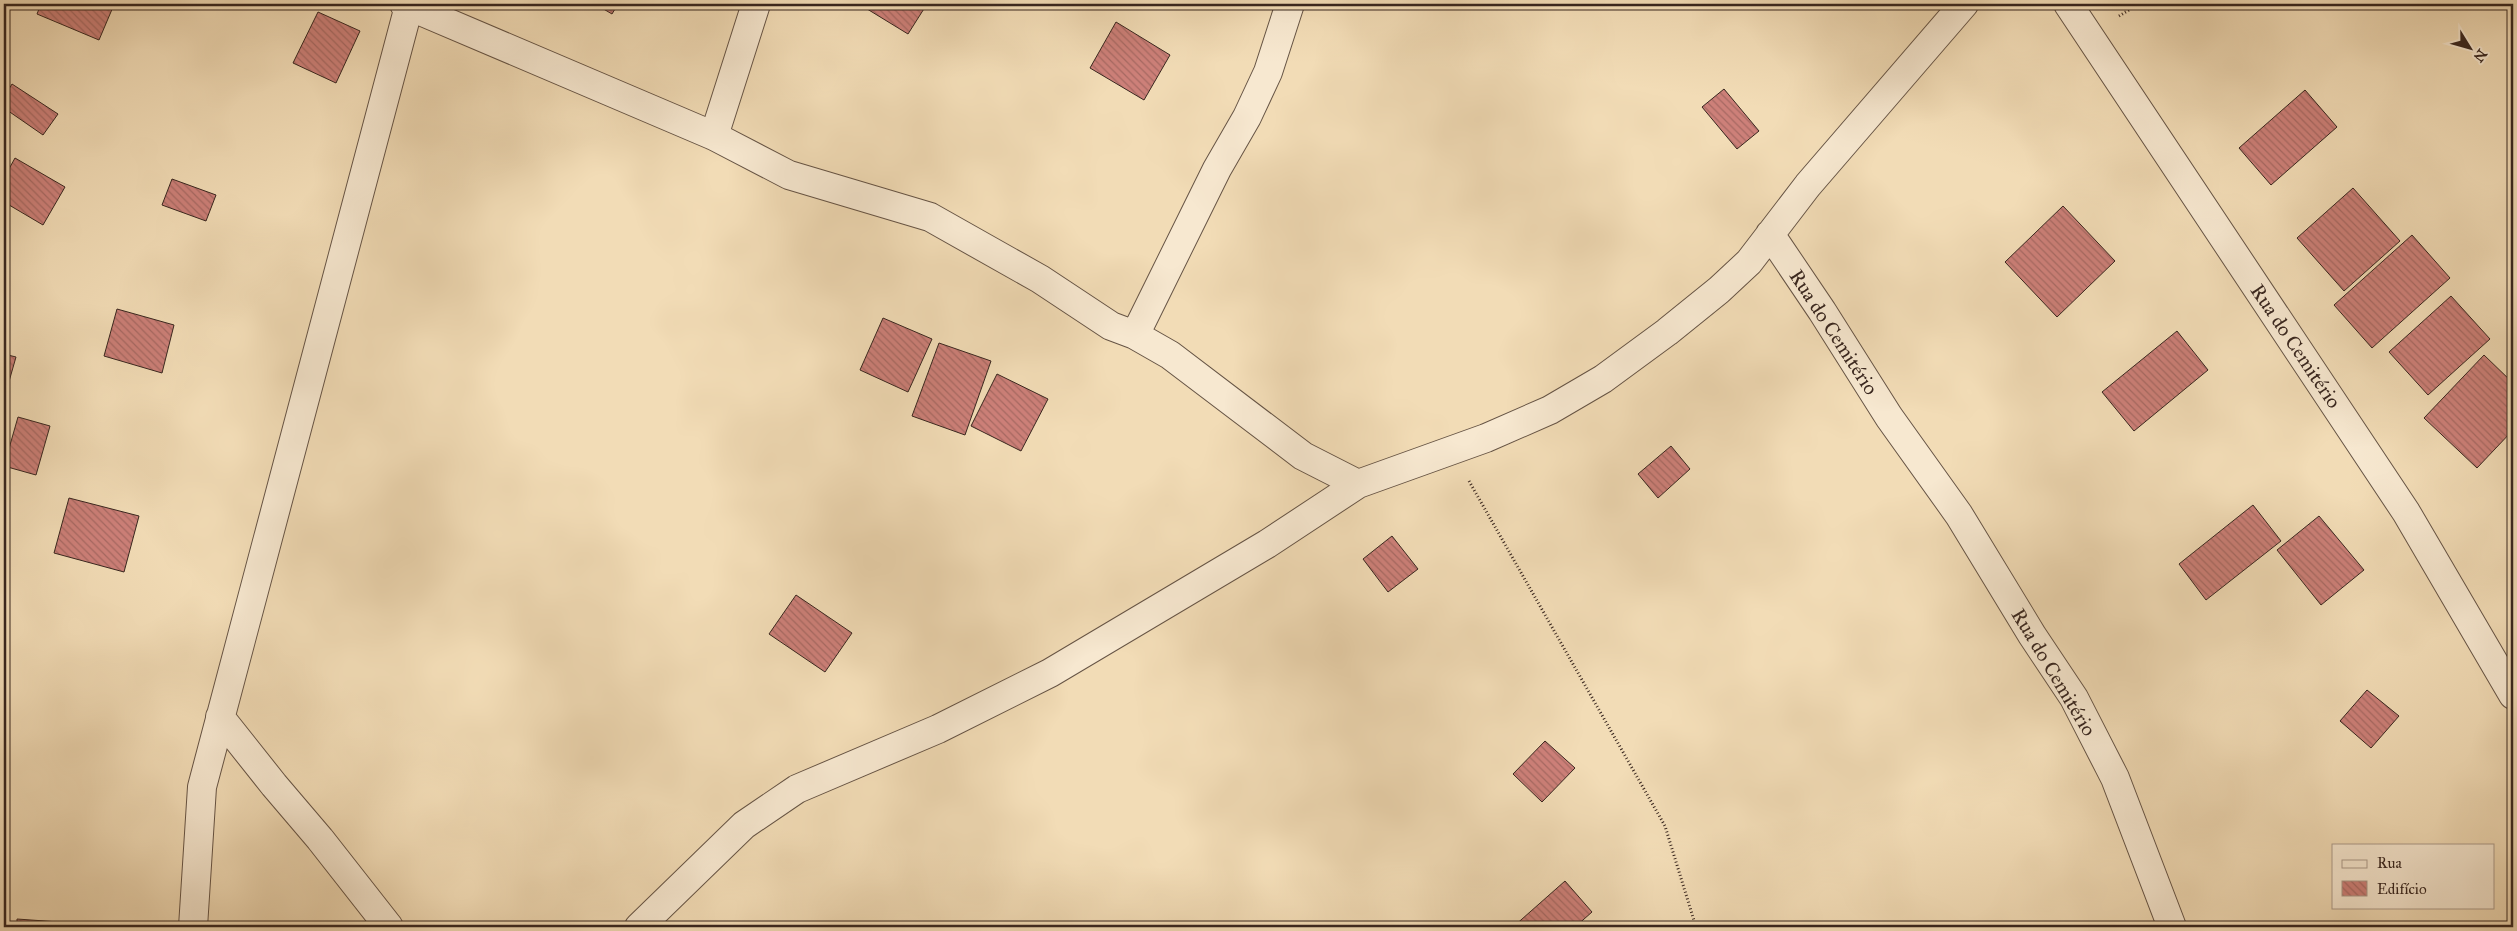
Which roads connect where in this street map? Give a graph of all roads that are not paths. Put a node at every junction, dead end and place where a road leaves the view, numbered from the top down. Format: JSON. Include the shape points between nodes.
{"nodes":[{"id":1,"x":756,"y":4,"type":"edge"},
{"id":2,"x":1290,"y":4,"type":"edge"},
{"id":3,"x":1964,"y":4,"type":"edge"},
{"id":4,"x":2068,"y":4,"type":"edge"},
{"id":5,"x":406,"y":5,"type":"edge"},
{"id":6,"x":714,"y":136,"type":"junction"},
{"id":7,"x":1770,"y":234,"type":"junction"},
{"id":8,"x":1135,"y":335,"type":"junction"},
{"id":9,"x":1358,"y":484,"type":"junction"},
{"id":10,"x":2513,"y":695,"type":"edge"},
{"id":11,"x":220,"y":717,"type":"junction"},
{"id":12,"x":193,"y":927,"type":"edge"},
{"id":13,"x":389,"y":927,"type":"edge"},
{"id":14,"x":639,"y":927,"type":"edge"},
{"id":15,"x":2172,"y":927,"type":"edge"}],
"edges":[{"from":1,"to":6,"type":"street"},
{"from":2,"to":8,"type":"street","via":[[1268,72],[1247,117],[1217,169]]},
{"from":3,"to":7,"type":"street","via":[[1808,185]]},
{"from":4,"to":10,"type":"street","name":"Rua do Cemitério","via":[[2406,512]]},
{"from":5,"to":6,"type":"street"},
{"from":5,"to":11,"type":"street"},
{"from":6,"to":8,"type":"street","via":[[789,175],[930,217],[1040,279],[1111,326]]},
{"from":7,"to":9,"type":"street","via":[[1748,262],[1719,290],[1603,379],[1550,410]]},
{"from":7,"to":15,"type":"street","name":"Rua do Cemitério","via":[[1888,417],[1959,516],[2074,698],[2114,778]]},
{"from":8,"to":9,"type":"street","via":[[1188,367],[1242,412],[1303,456]]},
{"from":9,"to":14,"type":"street","via":[[1258,549],[1050,673],[938,729],[797,789],[744,825]]},
{"from":11,"to":12,"type":"street","via":[[202,787]]},
{"from":11,"to":13,"type":"street"}]}
